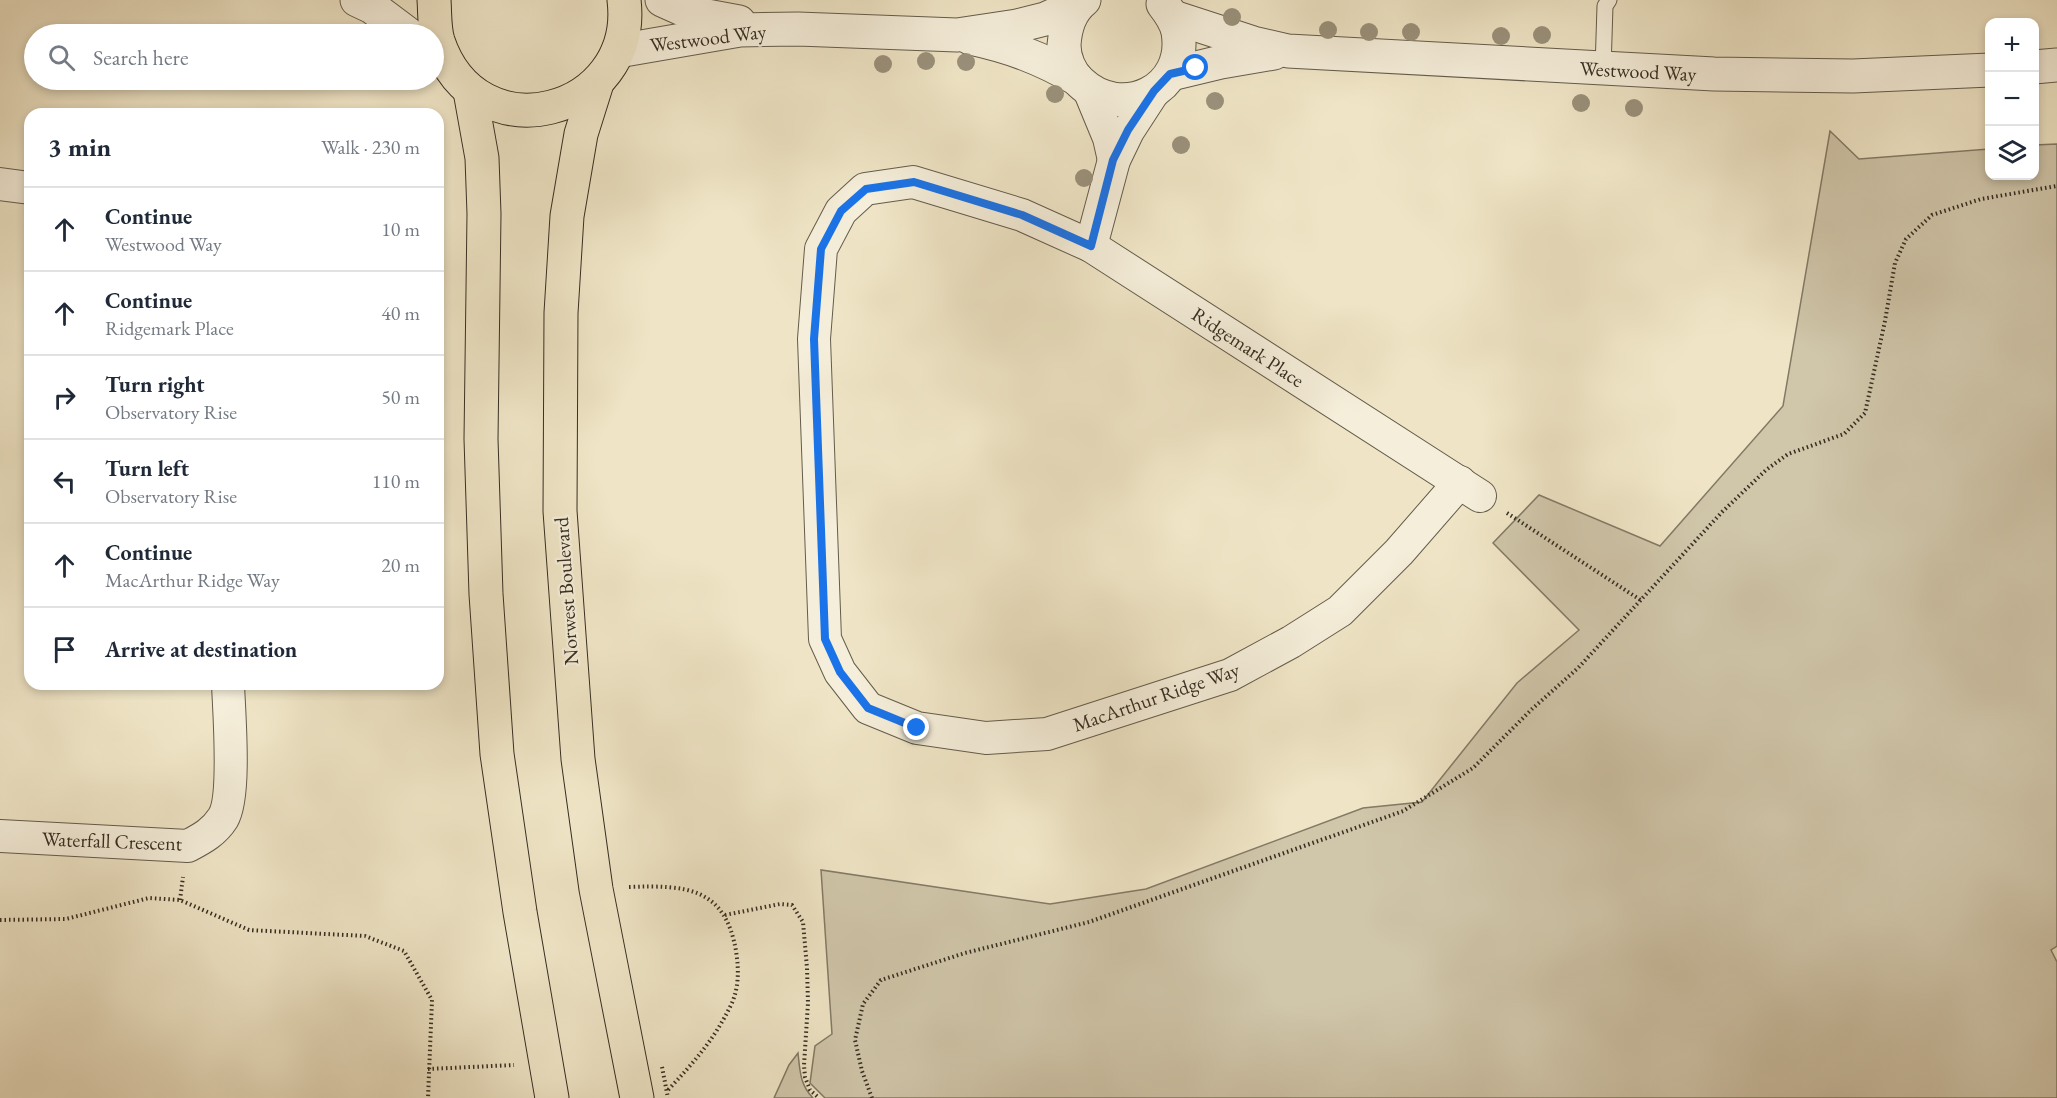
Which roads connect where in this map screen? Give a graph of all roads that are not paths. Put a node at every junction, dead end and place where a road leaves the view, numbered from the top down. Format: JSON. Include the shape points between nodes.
{"nodes":[{"id":1,"x":357,"y":0,"type":"edge"},
{"id":2,"x":434,"y":0,"type":"edge"},
{"id":3,"x":624,"y":0,"type":"edge"},
{"id":4,"x":662,"y":0,"type":"edge"},
{"id":5,"x":1609,"y":0,"type":"edge"},
{"id":6,"x":1081,"y":2,"type":"edge"},
{"id":7,"x":1166,"y":9,"type":"edge"},
{"id":8,"x":394,"y":24,"type":"edge"},
{"id":9,"x":436,"y":24,"type":"edge"},
{"id":10,"x":798,"y":29,"type":"junction"},
{"id":11,"x":957,"y":35,"type":"junction"},
{"id":12,"x":618,"y":51,"type":"junction"},
{"id":13,"x":1288,"y":51,"type":"junction"},
{"id":14,"x":444,"y":62,"type":"edge"},
{"id":15,"x":2057,"y":65,"type":"edge"},
{"id":16,"x":2039,"y":66,"type":"edge"},
{"id":17,"x":1603,"y":69,"type":"junction"},
{"id":18,"x":1985,"y":70,"type":"edge"},
{"id":19,"x":597,"y":83,"type":"junction"},
{"id":20,"x":1162,"y":83,"type":"junction"},
{"id":21,"x":1083,"y":86,"type":"junction"},
{"id":22,"x":470,"y":91,"type":"junction"},
{"id":23,"x":1113,"y":160,"type":"junction"},
{"id":24,"x":0,"y":184,"type":"edge"},
{"id":25,"x":24,"y":187,"type":"edge"},
{"id":26,"x":1091,"y":246,"type":"junction"},
{"id":27,"x":1470,"y":489,"type":"joint"},
{"id":28,"x":840,"y":672,"type":"joint"},
{"id":29,"x":228,"y":690,"type":"edge"},
{"id":30,"x":0,"y":836,"type":"edge"},
{"id":31,"x":552,"y":1098,"type":"edge"},
{"id":32,"x":637,"y":1098,"type":"edge"}],
"edges":[{"from":1,"to":8,"type":"street"},
{"from":2,"to":9,"type":"main road"},
{"from":3,"to":12,"type":"main road","via":[[626,14]]},
{"from":4,"to":10,"type":"street","name":"Westwood Way","via":[[691,13]]},
{"from":5,"to":17,"type":"lane","via":[[1605,6]]},
{"from":6,"to":11,"type":"street","name":"Westwood Way","via":[[1045,19]]},
{"from":6,"to":21,"type":"street","via":[[1064,33],[1064,50],[1068,66]]},
{"from":7,"to":13,"type":"street","name":"Westwood Way","via":[[1253,43]]},
{"from":7,"to":20,"type":"street","via":[[1178,31],[1179,46],[1176,60]]},
{"from":10,"to":11,"type":"street","name":"Westwood Way"},
{"from":10,"to":12,"type":"street","name":"Westwood Way","via":[[740,30]]},
{"from":11,"to":21,"type":"street","name":"Westwood Way","via":[[1024,53]]},
{"from":12,"to":19,"type":"main road"},
{"from":13,"to":17,"type":"street","name":"Westwood Way"},
{"from":13,"to":20,"type":"street","name":"Westwood Way","via":[[1221,62]]},
{"from":14,"to":22,"type":"main road"},
{"from":15,"to":16,"type":"street"},
{"from":17,"to":18,"type":"street","name":"Westwood Way","via":[[1853,76]]},
{"from":19,"to":22,"type":"main road","via":[[570,102],[544,110],[511,109]]},
{"from":19,"to":32,"type":"main road","name":"Norwest Boulevard","via":[[581,135],[567,216],[561,313],[560,511],[578,759],[596,889]]},
{"from":20,"to":21,"type":"street","name":"Westwood Way","via":[[1129,101],[1102,98]]},
{"from":20,"to":23,"type":"street","via":[[1128,130]]},
{"from":21,"to":23,"type":"street","via":[[1109,138]]},
{"from":22,"to":31,"type":"main road","via":[[482,158],[481,439],[497,754]]},
{"from":23,"to":26,"type":"street"},
{"from":24,"to":25,"type":"street"},
{"from":26,"to":27,"type":"street","name":"Ridgemark Place"},
{"from":26,"to":28,"type":"street","name":"Ridgemark Place","via":[[1022,215],[914,182],[866,189],[841,211],[821,249],[814,339],[825,639]]},
{"from":27,"to":28,"type":"street","name":"MacArthur Ridge Way","via":[[1340,611],[1291,642],[1230,675],[1047,734],[986,738],[917,728],[868,708]]},
{"from":29,"to":30,"type":"street","name":"Waterfall Crescent","via":[[230,794],[225,816],[210,834],[188,846]]}]}
